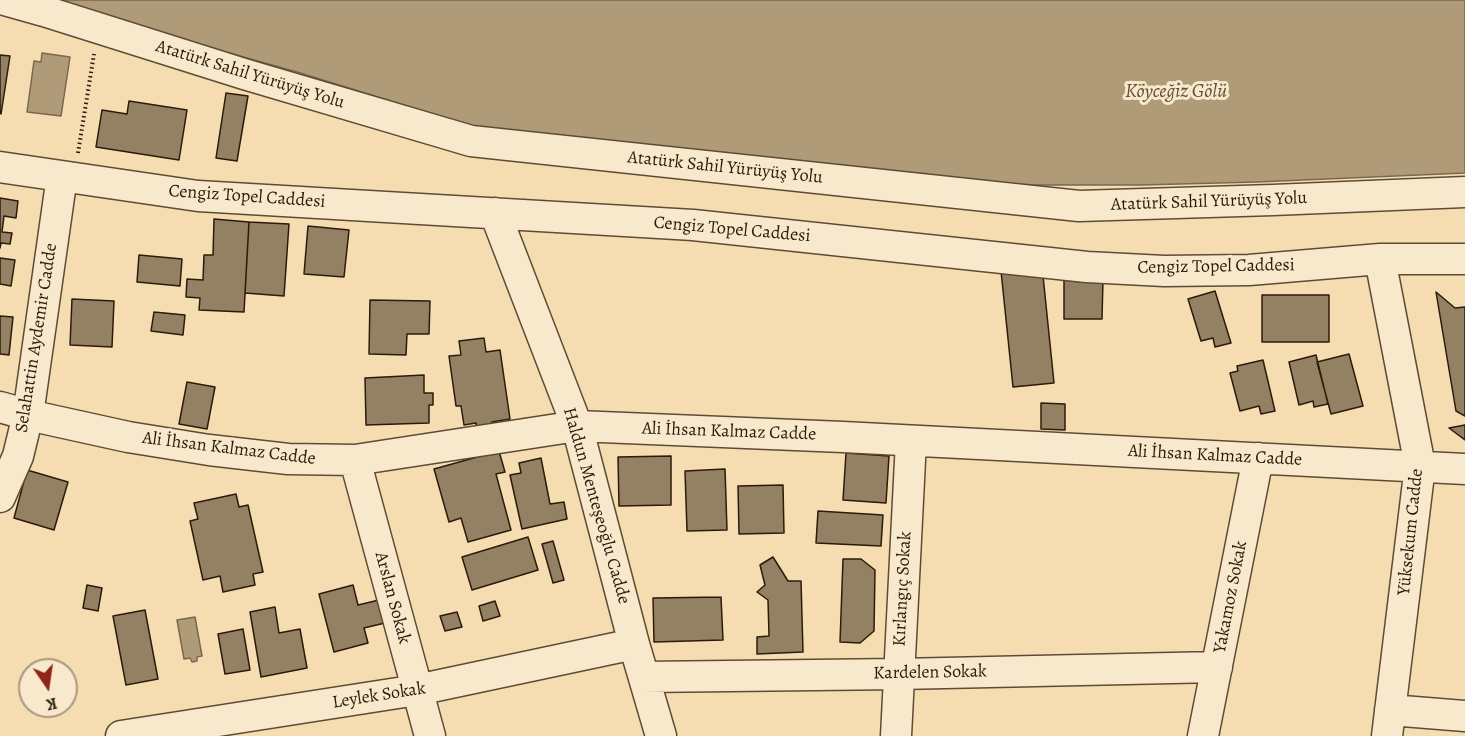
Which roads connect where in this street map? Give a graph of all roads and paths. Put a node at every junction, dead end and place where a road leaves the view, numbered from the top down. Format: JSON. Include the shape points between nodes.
{"nodes":[{"id":1,"x":5,"y":0,"type":"edge"},
{"id":2,"x":99,"y":28,"type":"junction"},
{"id":3,"x":0,"y":167,"type":"edge"},
{"id":4,"x":68,"y":177,"type":"junction"},
{"id":5,"x":1465,"y":192,"type":"edge"},
{"id":6,"x":495,"y":213,"type":"junction"},
{"id":7,"x":1380,"y":259,"type":"junction"},
{"id":8,"x":1465,"y":259,"type":"edge"},
{"id":9,"x":14,"y":411,"type":"edge"},
{"id":10,"x":577,"y":426,"type":"junction"},
{"id":11,"x":911,"y":441,"type":"junction"},
{"id":12,"x":1258,"y":458,"type":"junction"},
{"id":13,"x":355,"y":460,"type":"junction"},
{"id":14,"x":1420,"y":466,"type":"junction"},
{"id":15,"x":1465,"y":469,"type":"edge"},
{"id":16,"x":0,"y":497,"type":"edge"},
{"id":17,"x":634,"y":644,"type":"junction"},
{"id":18,"x":1217,"y":667,"type":"junction"},
{"id":19,"x":899,"y":674,"type":"junction"},
{"id":20,"x":644,"y":677,"type":"junction"},
{"id":21,"x":417,"y":690,"type":"junction"},
{"id":22,"x":1465,"y":716,"type":"edge"},
{"id":23,"x":1389,"y":723,"type":"edge"},
{"id":24,"x":121,"y":736,"type":"edge"},
{"id":25,"x":430,"y":736,"type":"edge"},
{"id":26,"x":660,"y":736,"type":"edge"},
{"id":27,"x":896,"y":736,"type":"edge"},
{"id":28,"x":1203,"y":736,"type":"edge"}],
"edges":[{"from":1,"to":2,"type":"street","name":"Atatürk Sahil Yürüyüş Yolu"},
{"from":2,"to":4,"type":"path"},
{"from":2,"to":5,"type":"street","name":"Atatürk Sahil Yürüyüş Yolu","via":[[471,141],[1079,206]]},
{"from":3,"to":4,"type":"street","name":"Cengiz Topel Caddesi"},
{"from":4,"to":6,"type":"street","name":"Cengiz Topel Caddesi","via":[[198,196]]},
{"from":4,"to":9,"type":"street","name":"Selahattin Aydemir Cadde"},
{"from":6,"to":7,"type":"street","name":"Cengiz Topel Caddesi","via":[[693,225],[1087,267],[1249,270]]},
{"from":6,"to":10,"type":"street","name":"Haldun Menteşeoğlu Cadde"},
{"from":7,"to":8,"type":"street","name":"Cengiz Topel Caddesi"},
{"from":7,"to":14,"type":"street","name":"Yüksekum Cadde"},
{"from":9,"to":13,"type":"street","name":"Ali İhsan Kalmaz Cadde","via":[[128,437],[209,450],[288,459]]},
{"from":9,"to":16,"type":"street","name":"Selahattin Aydemir Cadde","via":[[18,456]]},
{"from":10,"to":11,"type":"street","name":"Ali İhsan Kalmaz Cadde"},
{"from":10,"to":13,"type":"street","name":"Ali İhsan Kalmaz Cadde"},
{"from":10,"to":17,"type":"street","name":"Haldun Menteşeoğlu Cadde"},
{"from":11,"to":12,"type":"street","name":"Ali İhsan Kalmaz Cadde"},
{"from":11,"to":19,"type":"street","name":"Kırlangıç Sokak"},
{"from":12,"to":14,"type":"street","name":"Ali İhsan Kalmaz Cadde"},
{"from":12,"to":18,"type":"street","name":"Yakamoz Sokak"},
{"from":13,"to":21,"type":"street","name":"Arslan Sokak"},
{"from":14,"to":15,"type":"street","name":"Ali İhsan Kalmaz Cadde"},
{"from":14,"to":23,"type":"street","name":"Yüksekum Cadde"},
{"from":17,"to":20,"type":"street","name":"Haldun Menteşeoğlu Cadde"},
{"from":17,"to":21,"type":"street","name":"Leylek Sokak"},
{"from":18,"to":19,"type":"street","name":"Kardelen Sokak"},
{"from":18,"to":28,"type":"street","name":"Yakamoz Sokak"},
{"from":19,"to":20,"type":"street","name":"Kardelen Sokak"},
{"from":19,"to":27,"type":"street","name":"Kırlangıç Sokak"},
{"from":20,"to":26,"type":"street","name":"Haldun Menteşeoğlu Cadde"},
{"from":21,"to":24,"type":"street","name":"Leylek Sokak"},
{"from":21,"to":25,"type":"street","name":"Arslan Sokak"},
{"from":22,"to":23,"type":"street"}]}
